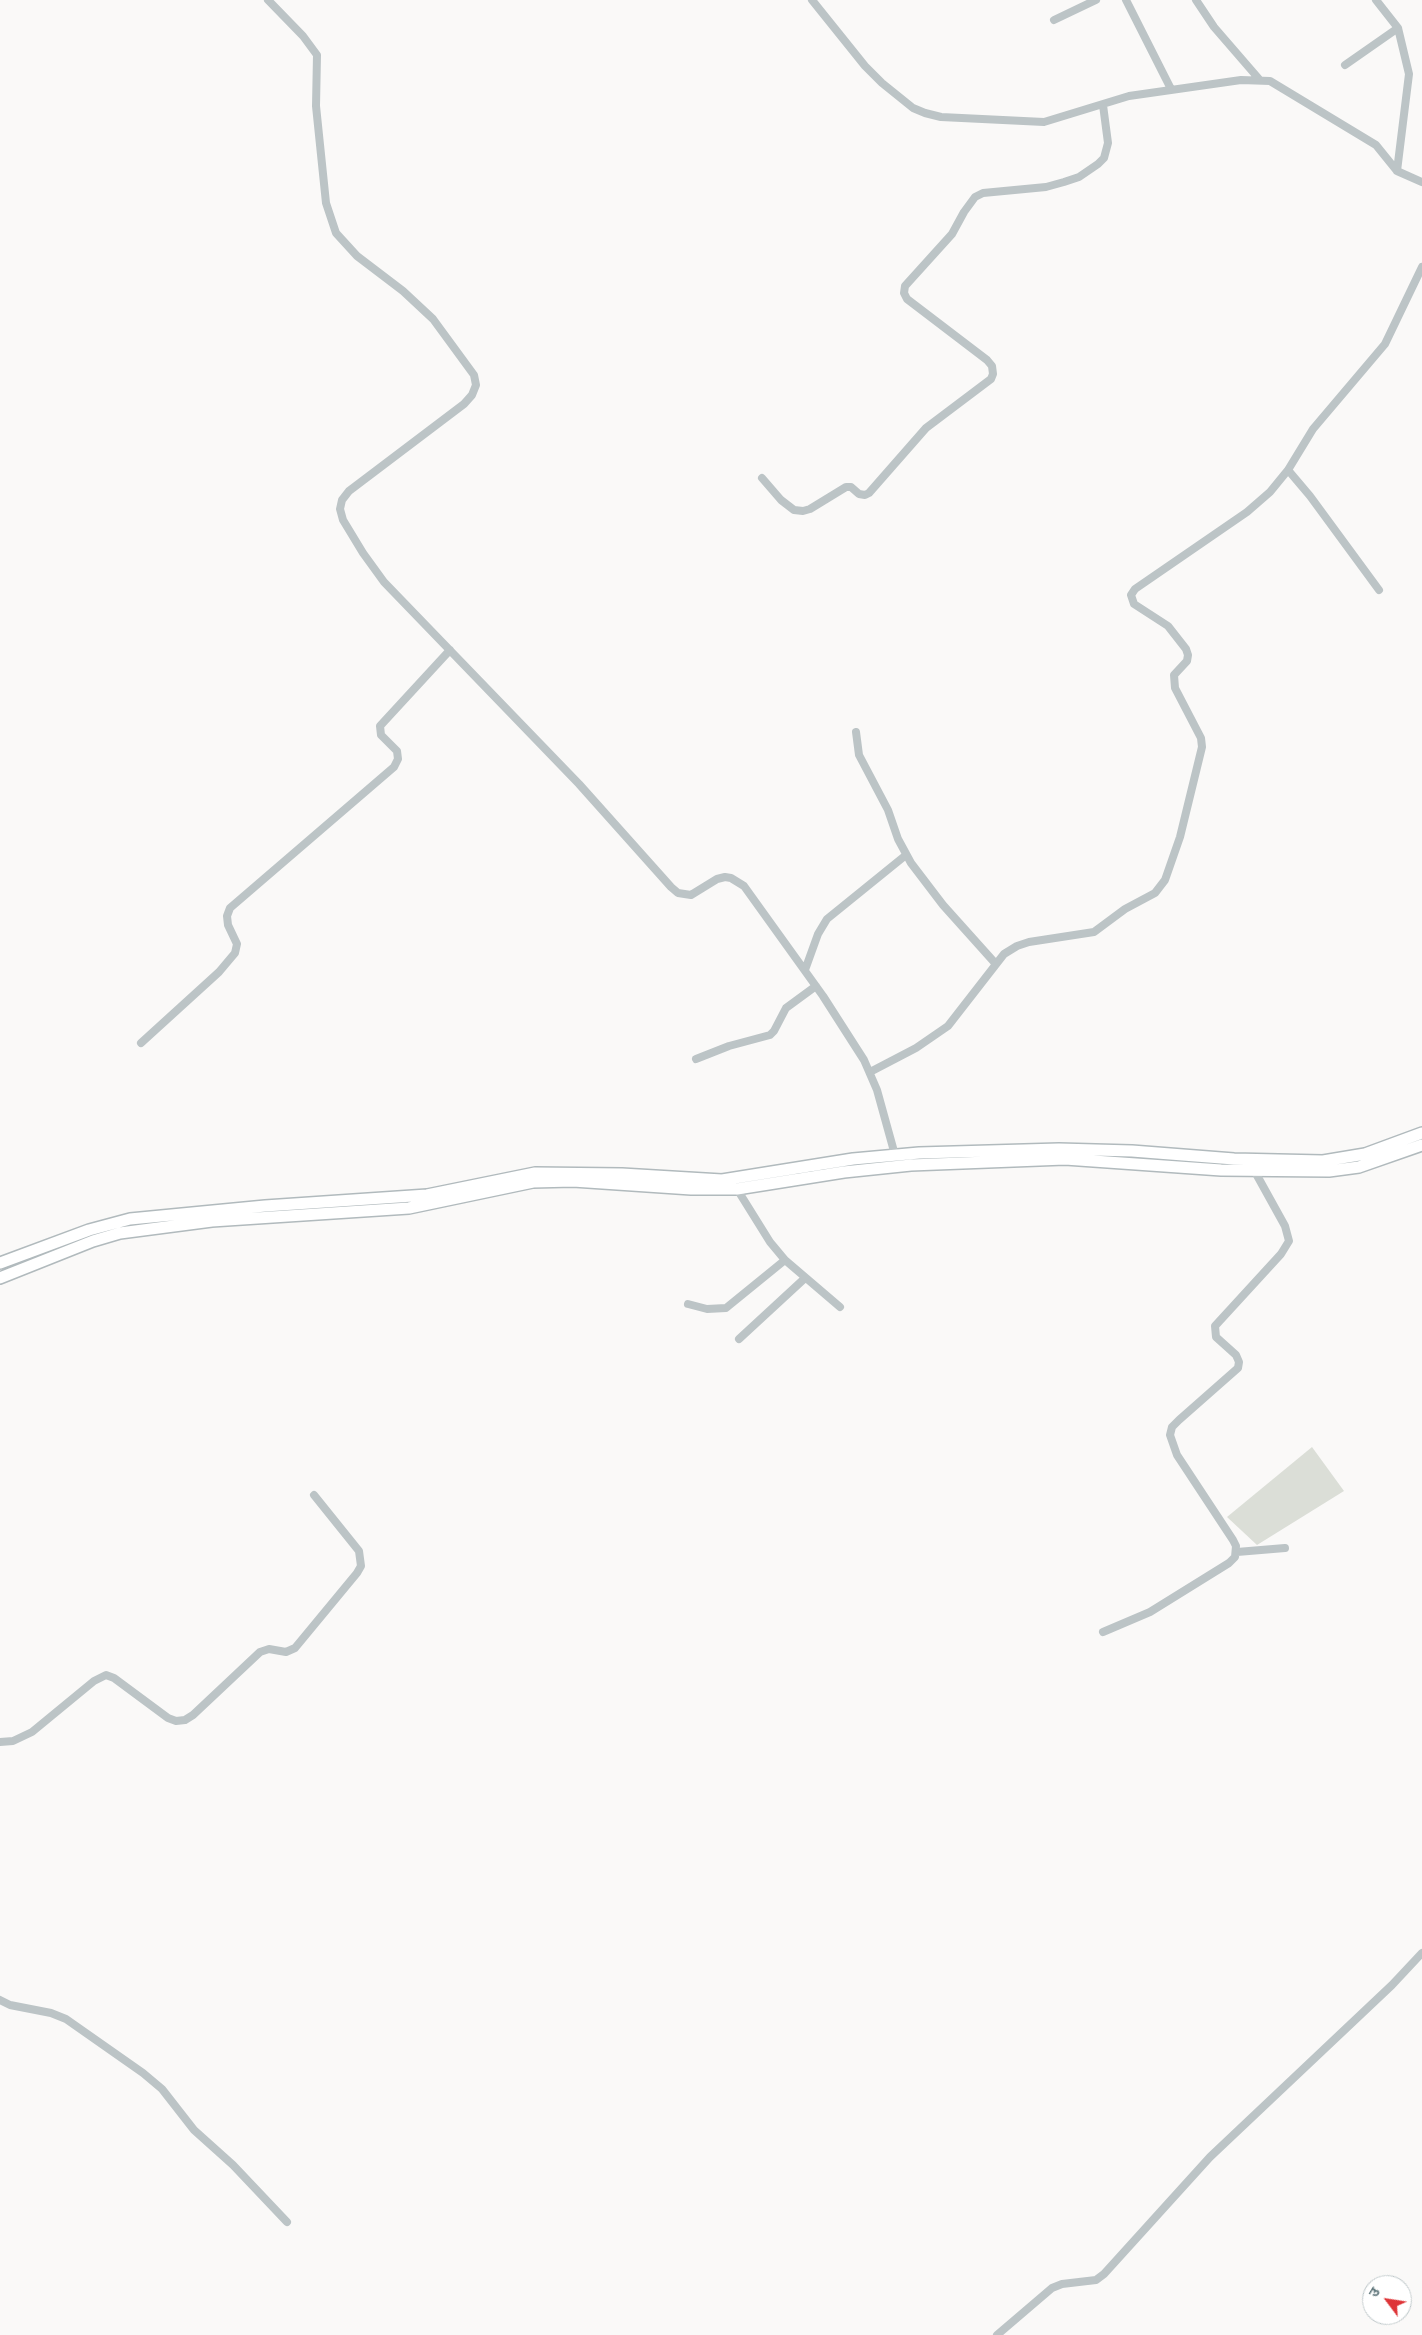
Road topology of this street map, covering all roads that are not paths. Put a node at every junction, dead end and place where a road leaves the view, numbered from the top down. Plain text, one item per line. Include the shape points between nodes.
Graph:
1 (268, 0) edge
2 (812, 0) edge
3 (1096, 0) edge
4 (1126, 0) edge
5 (1196, 0) edge
6 (1376, 0) edge
7 (1054, 20) dead end
8 (1398, 28) junction
9 (1345, 64) dead end
10 (1258, 79) junction
11 (1171, 89) junction
12 (1103, 105) junction
13 (1397, 171) junction
14 (1422, 182) edge
15 (1422, 267) edge
16 (1288, 470) junction
17 (762, 478) dead end
18 (1379, 590) dead end
19 (450, 650) junction
20 (856, 732) dead end
21 (906, 855) junction
22 (995, 963) junction
23 (805, 970) junction
24 (816, 986) junction
25 (141, 1043) dead end
26 (696, 1059) dead end
27 (870, 1072) junction
28 (1422, 1133) edge
29 (1422, 1145) edge
30 (895, 1155) junction
31 (1254, 1170) junction
32 (737, 1190) junction
33 (785, 1260) junction
34 (0, 1263) edge
35 (0, 1278) edge
36 (804, 1279) junction
37 (688, 1304) dead end
38 (840, 1307) dead end
39 (740, 1339) dead end
40 (314, 1495) dead end
41 (1285, 1548) dead end
42 (1237, 1552) junction
43 (1103, 1632) dead end
44 (0, 1742) edge
45 (1422, 1953) edge
46 (0, 2000) edge
47 (287, 2222) dead end
48 (997, 2335) edge

1 - 19 street via 317,55 316,106 326,203 336,233 357,256 420,305 474,375 476,385 472,395 350,491 342,500 340,509 343,520 373,568
2 - 12 street via 865,66 913,108 925,113 1044,122
3 - 7 street
4 - 11 street
5 - 10 street via 1214,27
6 - 8 street
8 - 9 street
8 - 13 street via 1408,74
10 - 11 street
10 - 13 street via 1283,86 1376,145
11 - 12 street via 1129,96
12 - 17 street via 1108,143 1104,158 1079,177 1064,182 1046,187 983,193 975,197 952,234 905,286 907,299 987,360 993,374 991,379 926,428 865,495 851,486 846,487 810,509 794,510
13 - 14 street
15 - 16 street via 1385,344 1314,428
16 - 18 street
16 - 22 street via 1258,504 1135,589 1132,595 1134,604 1168,626 1186,648 1187,661 1174,675 1175,688 1201,738 1202,748 1187,808 1165,880 1155,893 1094,932 1017,946
19 - 23 street via 579,784 671,887 678,893 691,895 717,879 725,877 738,882
19 - 25 street via 380,726 381,735 397,751 394,767 230,908 228,925 237,944 235,953 219,972
20 - 21 street via 859,755 888,810
21 - 22 street via 943,905
21 - 23 street via 827,919
22 - 27 street via 948,1026 916,1048
23 - 24 street
24 - 26 street via 786,1008 770,1035
24 - 27 street
27 - 30 street
28 - 30 street via 1365,1154 1323,1161 1058,1149
29 - 31 street via 1346,1170
30 - 34 street via 722,1180 535,1173 427,1195 156,1215 89,1230
31 - 32 street via 1065,1159 844,1172
31 - 42 street via 1285,1226 1289,1241 1281,1254 1215,1326 1216,1336 1236,1355 1238,1368 1179,1420 1170,1435 1177,1455 1233,1540
32 - 33 street
32 - 35 street via 573,1181 533,1182 409,1208 212,1221 120,1233
33 - 36 street
33 - 37 street via 726,1308 707,1309
36 - 38 street
36 - 39 street
40 - 44 street via 360,1551 361,1566 295,1648 286,1652 269,1649 260,1652 185,1720 168,1718 106,1675 94,1681 32,1732 13,1741
41 - 42 street
42 - 43 street via 1229,1563 1172,1598 1131,1621
45 - 48 street via 1210,2157 1104,2274 1096,2280 1052,2288
46 - 47 street via 66,2019 154,2082 194,2130 233,2165

